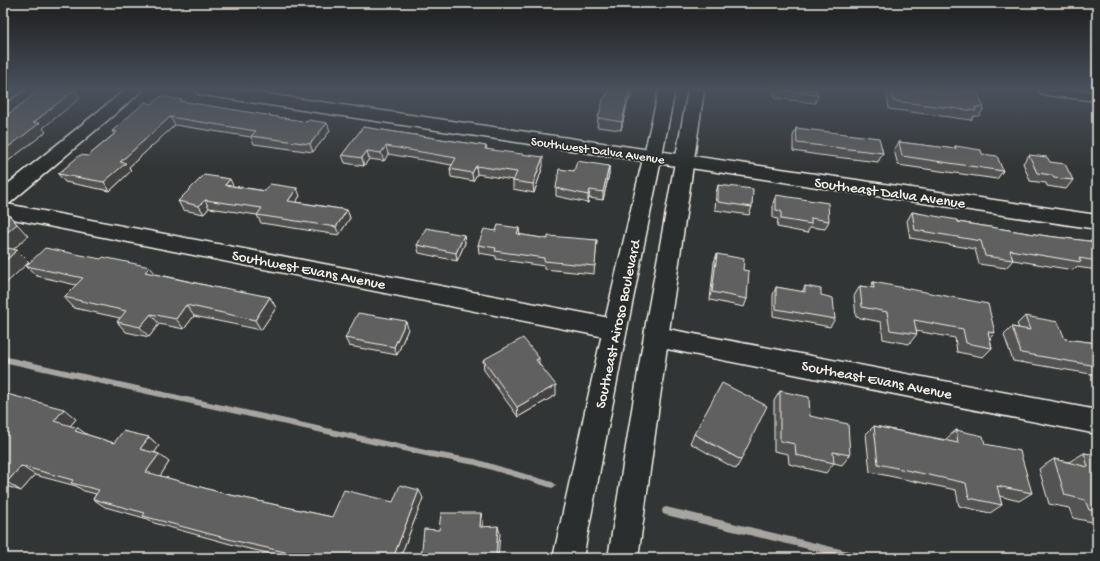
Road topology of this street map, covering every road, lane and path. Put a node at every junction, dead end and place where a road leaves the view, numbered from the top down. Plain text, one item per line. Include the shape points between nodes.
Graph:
1 (103, 116) edge
2 (379, 116) edge
3 (662, 116) edge
4 (692, 116) edge
5 (653, 157) junction
6 (684, 161) junction
7 (3, 198) edge
8 (3, 210) edge
9 (1097, 222) edge
10 (615, 329) junction
11 (657, 337) junction
12 (1097, 422) edge
13 (568, 558) edge
14 (623, 558) edge

1 - 7 street
2 - 5 street, Southwest Dalva Avenue
3 - 5 street, Southeast Airoso Boulevard
4 - 6 street
5 - 6 street, Southwest Dalva Avenue
5 - 10 street, Southeast Airoso Boulevard
6 - 9 street, Southeast Dalva Avenue
6 - 11 street
8 - 10 street, Southwest Evans Avenue
10 - 13 street, Southeast Airoso Boulevard
11 - 12 street, Southeast Evans Avenue
11 - 14 street

